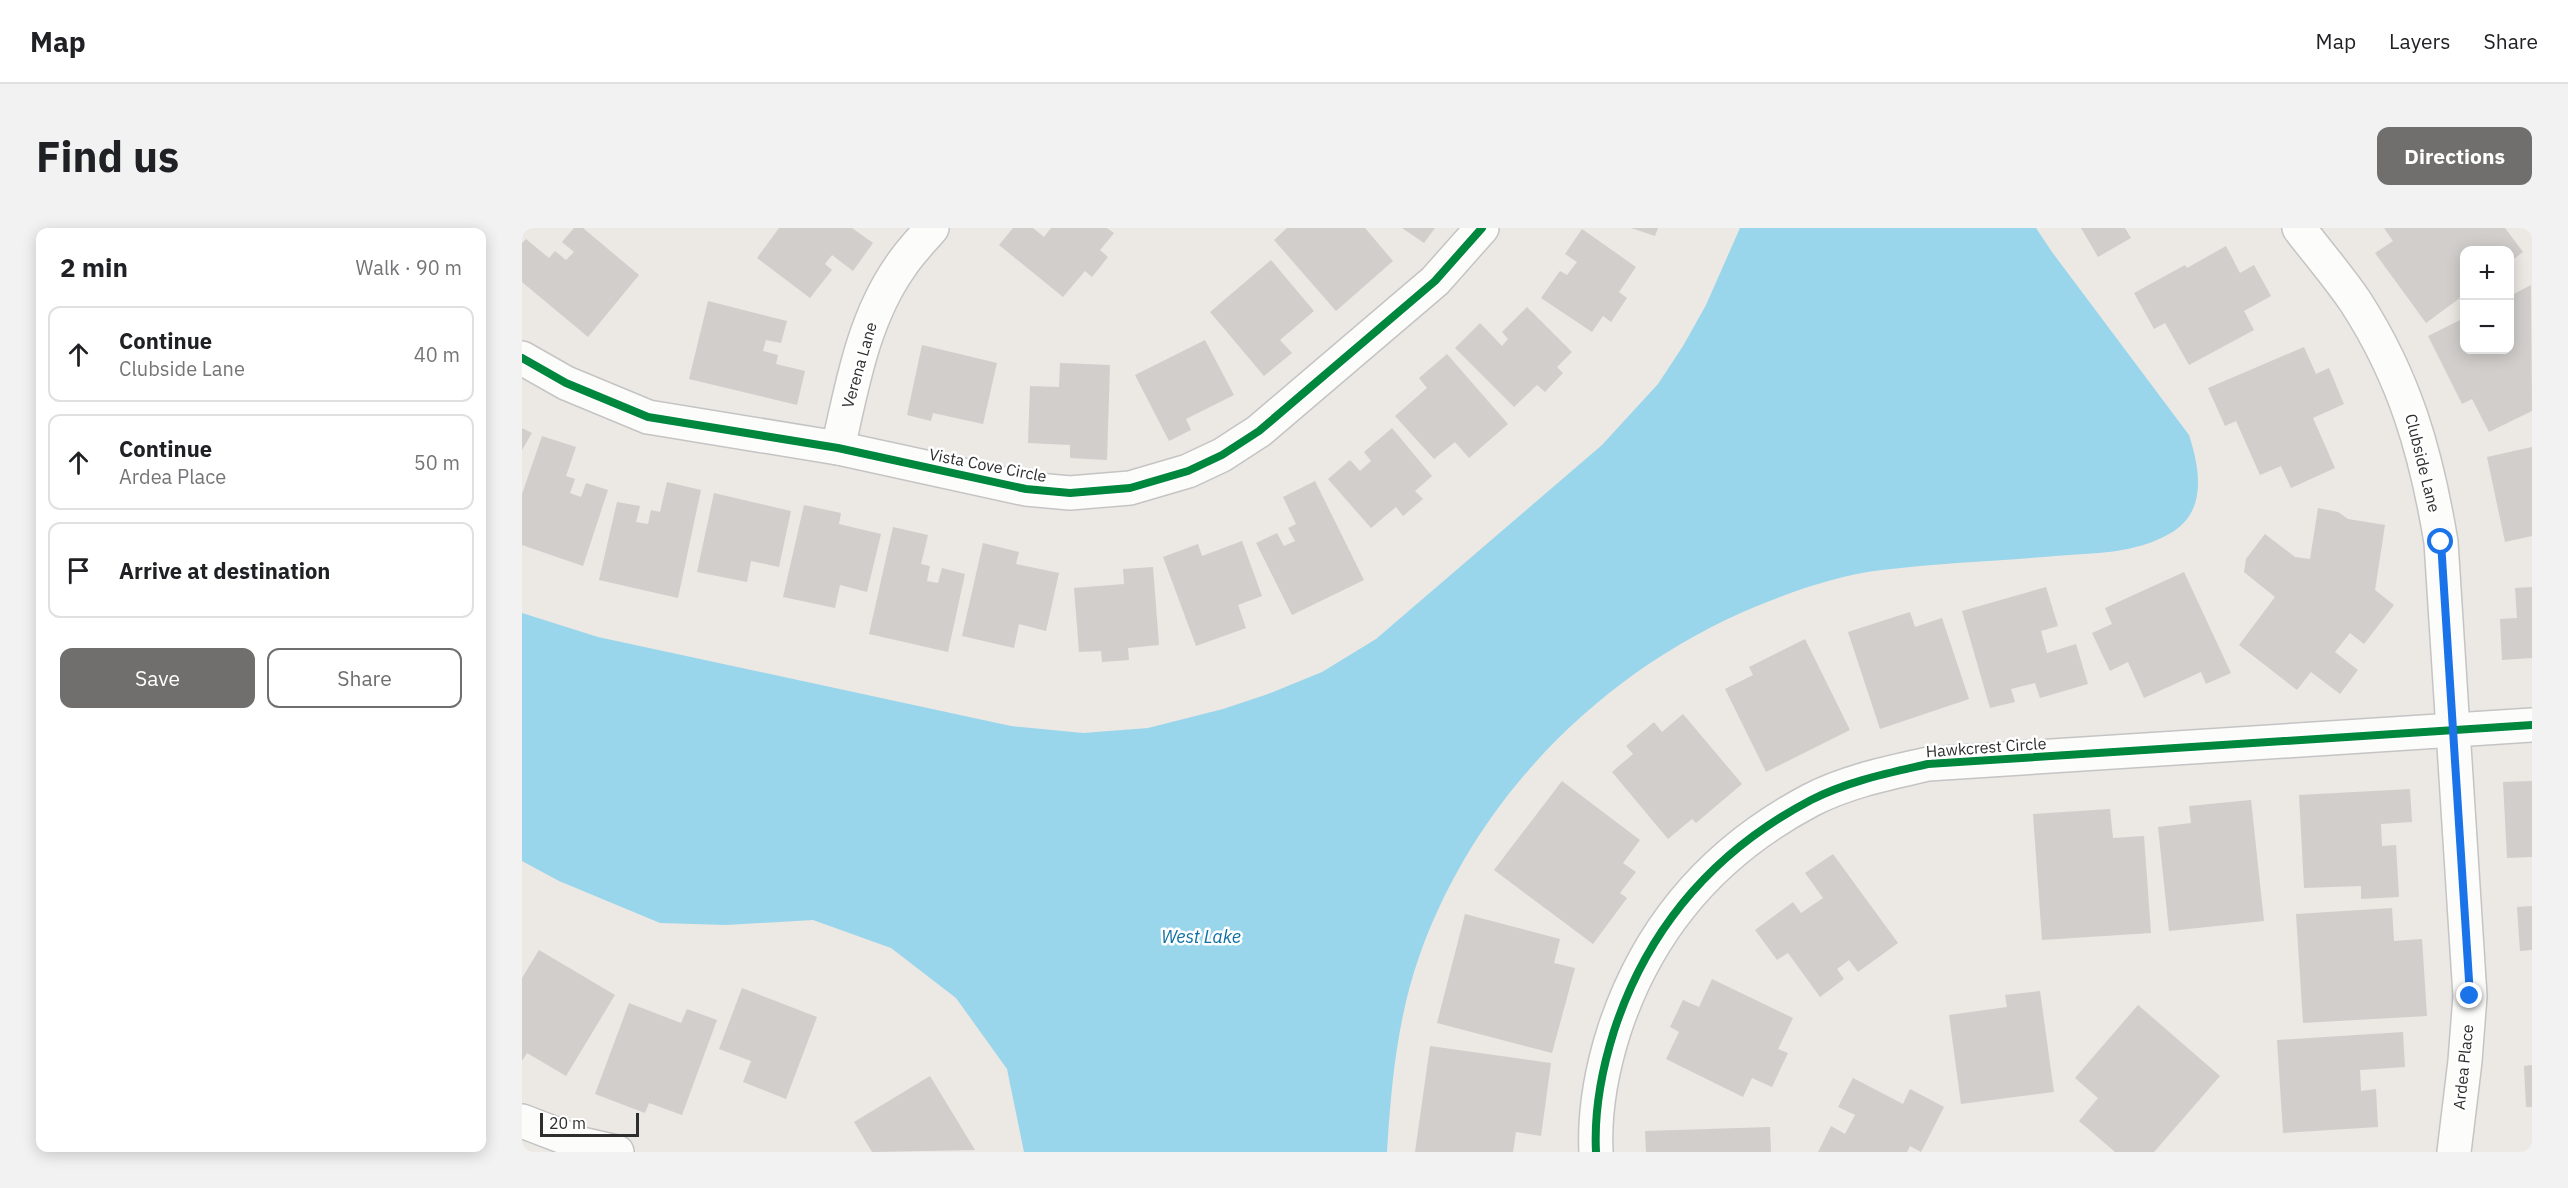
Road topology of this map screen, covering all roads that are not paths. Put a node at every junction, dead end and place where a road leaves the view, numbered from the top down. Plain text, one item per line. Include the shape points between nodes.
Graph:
1 (932, 228) edge
2 (1482, 228) edge
3 (2299, 228) edge
4 (522, 358) edge
5 (838, 448) junction
6 (2532, 725) edge
7 (2453, 730) junction
8 (522, 1121) edge
9 (617, 1152) edge
10 (1596, 1152) edge
11 (2454, 1152) edge

1 - 5 street, Verena Lane via 899,268 873,316 858,357
2 - 5 street, Vista Cove Circle via 1435,281 1259,431 1188,471 1130,488 1070,493 1026,489
3 - 7 street, Clubside Lane via 2360,310 2387,356 2412,416 2430,478 2441,542
4 - 5 street, Vista Cove Circle via 566,383 648,417
6 - 7 street, Hawkcrest Circle
7 - 10 street, Hawkcrest Circle via 1928,764 1863,779 1813,799 1761,828 1710,871 1674,911 1648,950 1625,998 1606,1055
7 - 11 street, Ardea Place via 2470,996
8 - 9 street via 582,1144

